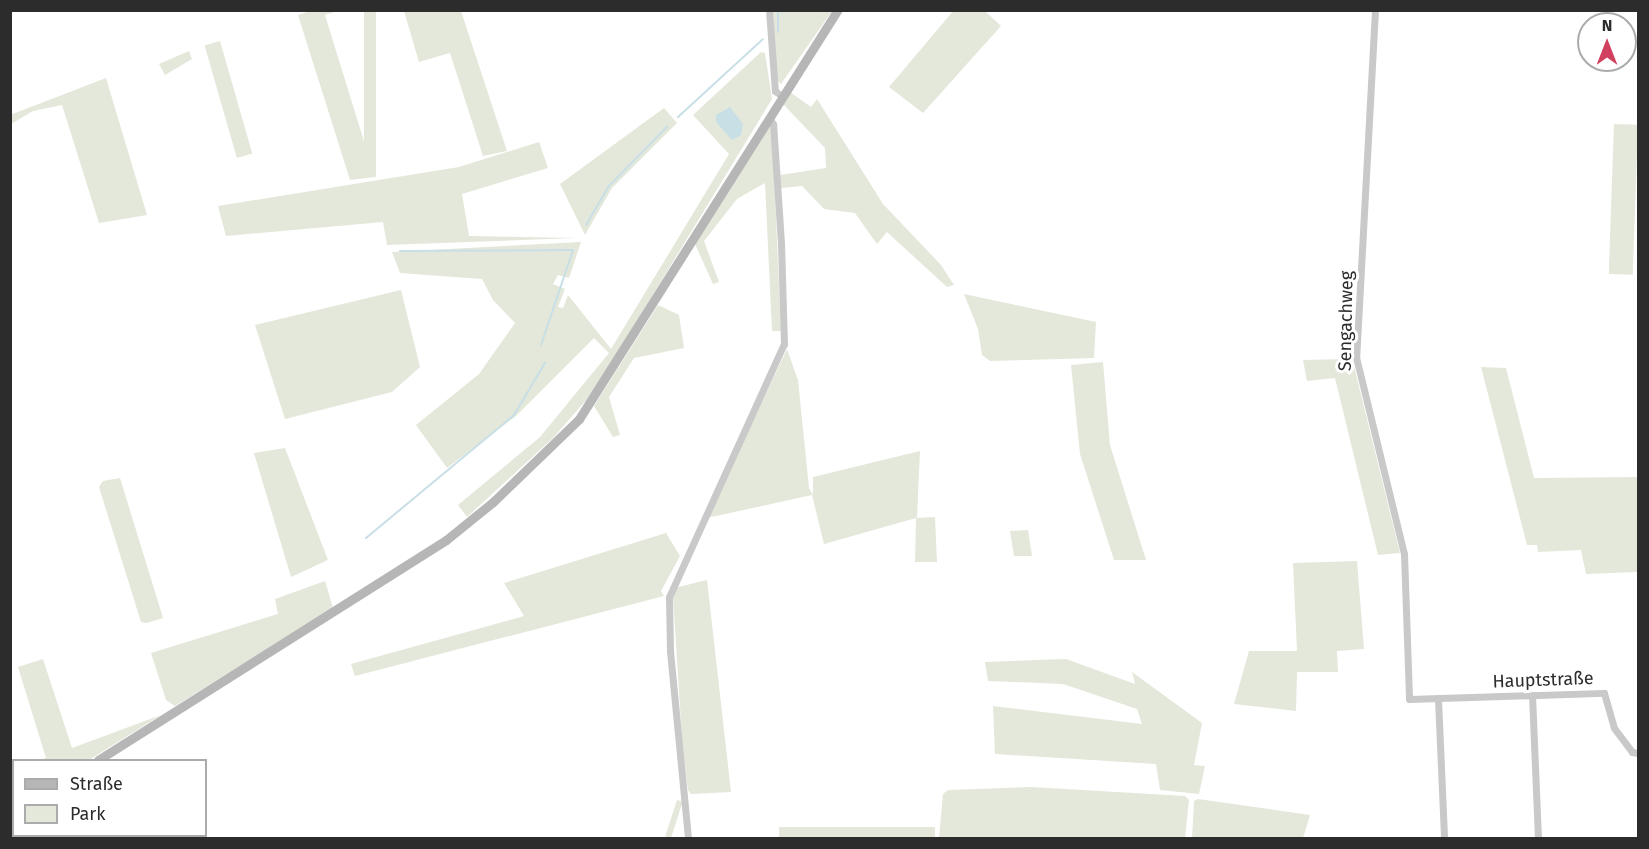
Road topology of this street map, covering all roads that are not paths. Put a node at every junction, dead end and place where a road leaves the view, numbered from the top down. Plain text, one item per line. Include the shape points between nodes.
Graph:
1 (769, 10) edge
2 (838, 10) edge
3 (1375, 10) edge
4 (782, 96) junction
5 (768, 118) junction
6 (1532, 695) junction
7 (1409, 699) joint
8 (1438, 699) junction
9 (1638, 753) edge
10 (100, 759) edge
11 (688, 838) edge
12 (1444, 838) edge
13 (1538, 838) edge

1 - 4 street via 775,91
2 - 4 main road
3 - 7 street, Sengachweg via 1356,357 1404,554
4 - 5 main road
5 - 10 main road via 597,395 539,459 447,540
5 - 11 street via 773,124 784,344 669,597 671,662
6 - 8 street, Hauptstraße
6 - 9 street, Hauptstraße via 1604,693 1614,728 1632,752
6 - 13 street
7 - 8 street, Hauptstraße
8 - 12 street

